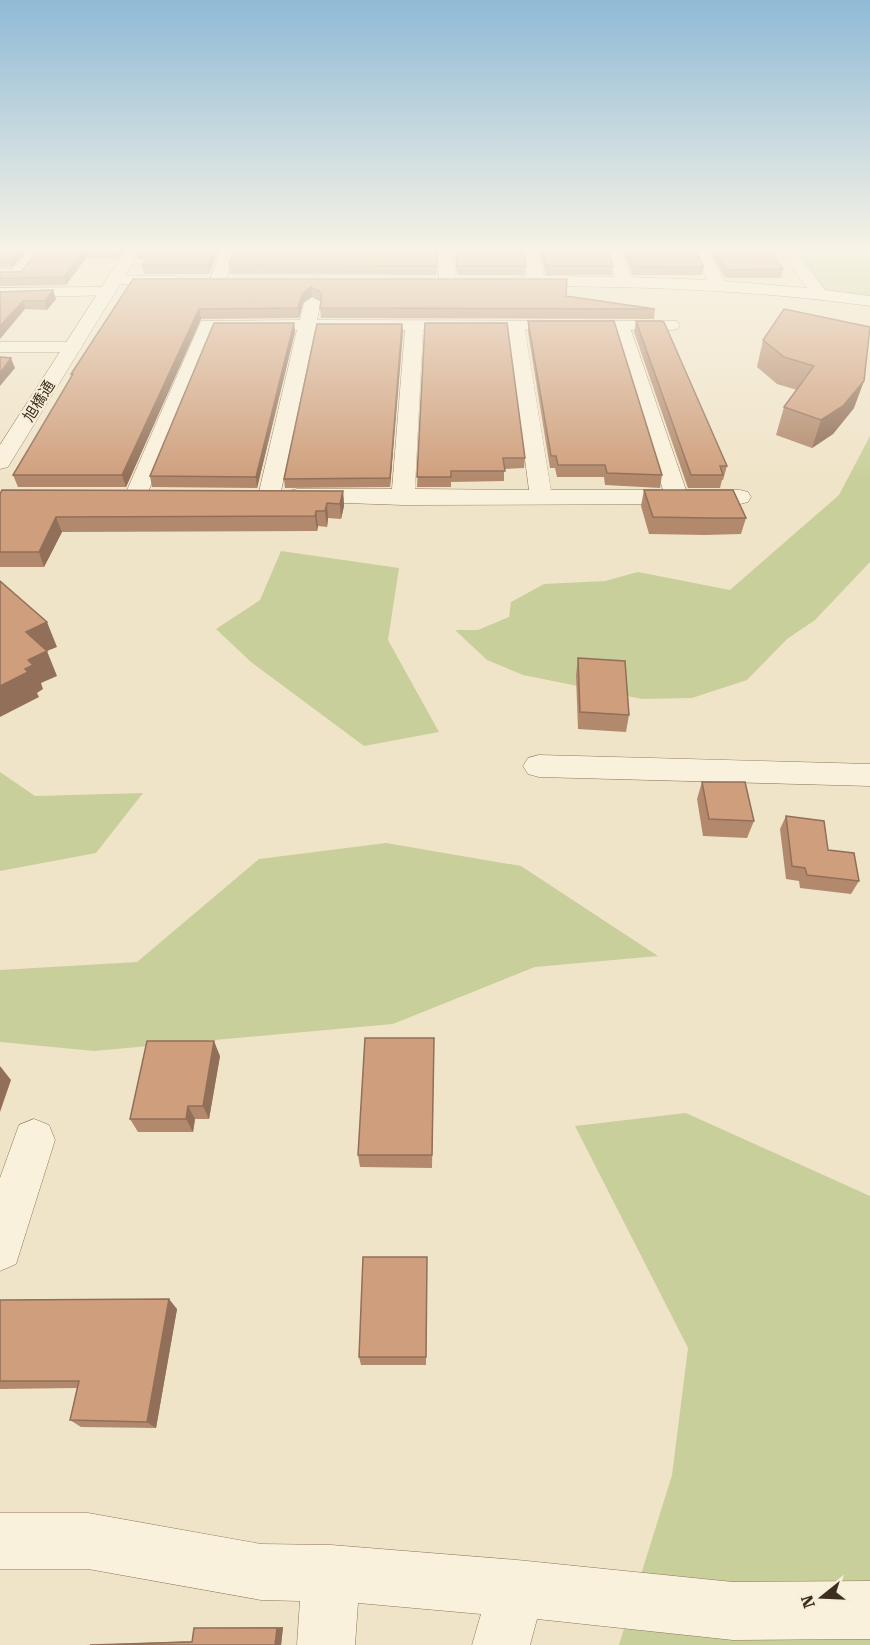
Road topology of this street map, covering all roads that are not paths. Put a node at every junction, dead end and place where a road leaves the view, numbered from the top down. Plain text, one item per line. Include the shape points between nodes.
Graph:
1 (87, 325) edge
2 (309, 325) junction
3 (621, 325) junction
4 (671, 325) dead end
5 (414, 326) junction
6 (516, 326) junction
7 (0, 347) edge
8 (73, 347) junction
9 (0, 462) edge
10 (111, 496) edge
11 (541, 497) junction
12 (676, 497) junction
13 (740, 497) dead end
14 (403, 498) junction
15 (539, 766) dead end
16 (870, 776) edge
17 (34, 1140) dead end
18 (0, 1248) edge
19 (0, 1541) edge
20 (331, 1573) junction
21 (517, 1588) junction
22 (870, 1610) edge
23 (326, 1645) edge
24 (501, 1645) edge

1 - 8 street, 旭橋通
2 - 5 street
2 - 10 street via 207,325 146,497
2 - 14 street via 258,496
3 - 4 street
3 - 6 street
3 - 12 street
5 - 6 street
5 - 14 street
6 - 11 street
7 - 8 street
8 - 9 street, 旭橋通
11 - 12 street
11 - 14 street
12 - 13 street
15 - 16 street
17 - 18 street
19 - 20 street via 88,1541 261,1572
20 - 21 street
20 - 23 street
21 - 22 street via 733,1611
21 - 24 street

